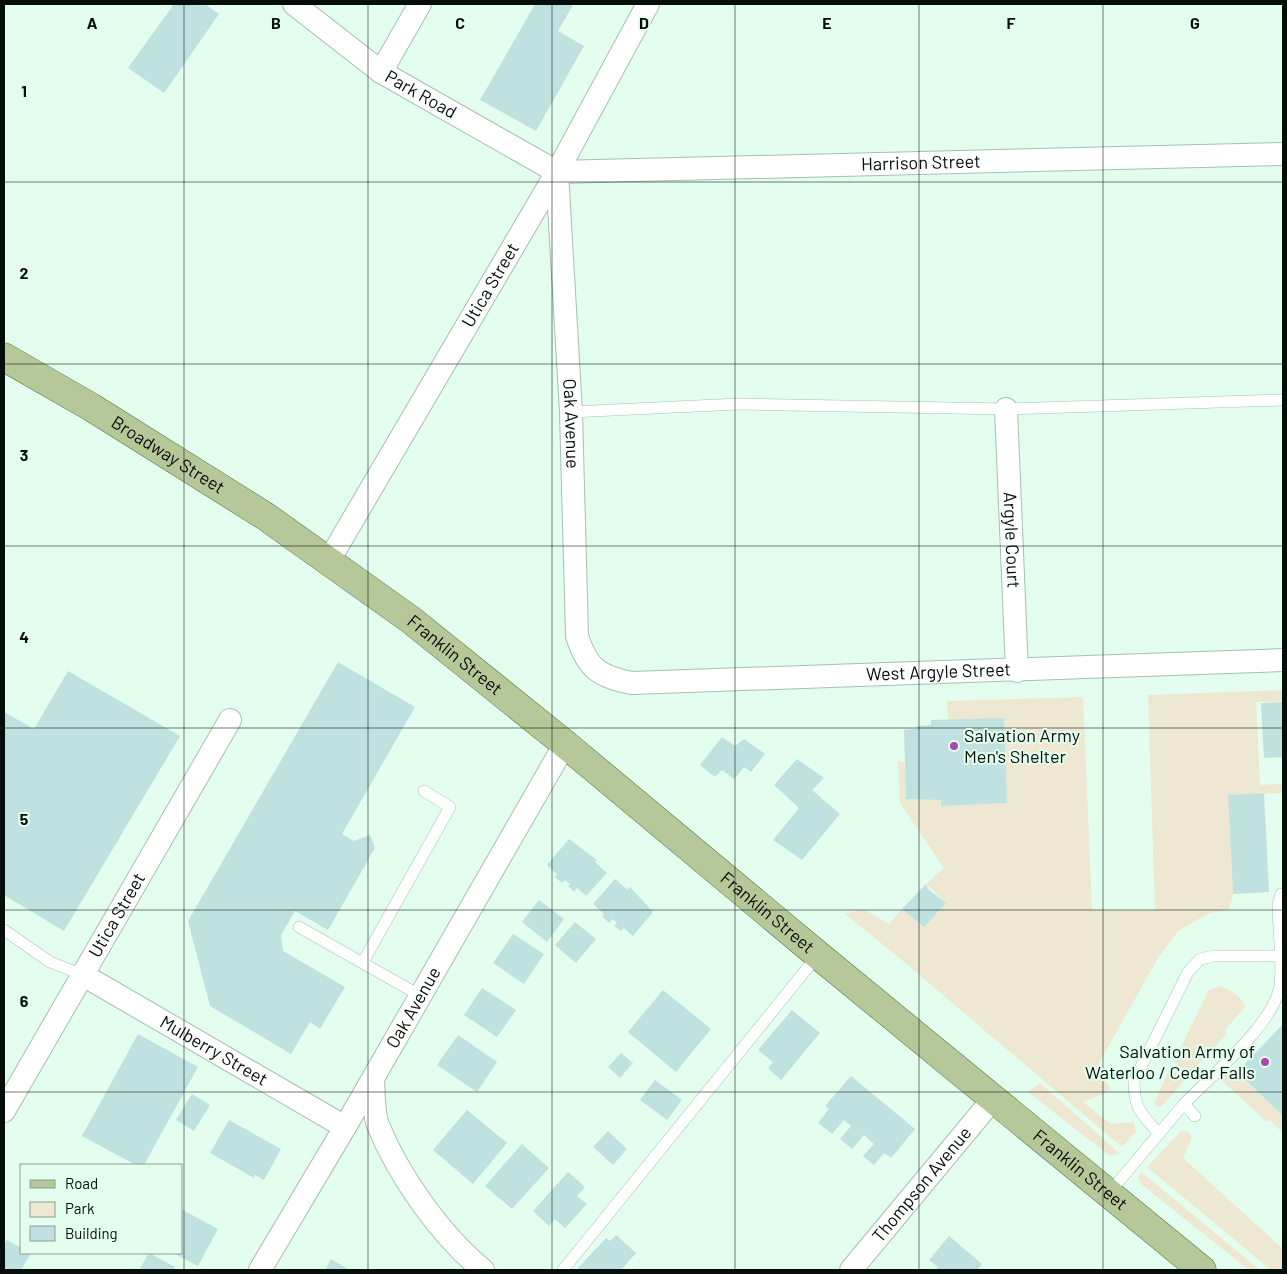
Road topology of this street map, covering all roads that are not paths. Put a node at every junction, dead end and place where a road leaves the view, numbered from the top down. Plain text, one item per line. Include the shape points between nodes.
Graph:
1 (294, 4) edge
2 (420, 4) edge
3 (648, 4) edge
4 (381, 72) junction
5 (1283, 154) edge
6 (557, 172) junction
7 (5, 360) edge
8 (1283, 400) edge
9 (1006, 409) junction
10 (571, 412) junction
11 (328, 562) junction
12 (1283, 660) edge
13 (595, 670) joint
14 (1017, 671) junction
15 (230, 720) dead end
16 (565, 744) junction
17 (424, 791) dead end
18 (1281, 894) dead end
19 (299, 926) dead end
20 (4, 930) edge
21 (818, 955) junction
22 (1279, 956) junction
23 (363, 962) junction
24 (83, 975) junction
25 (421, 996) junction
26 (373, 1079) junction
27 (993, 1098) junction
28 (1184, 1104) junction
29 (4, 1111) edge
30 (1195, 1116) dead end
31 (345, 1127) junction
32 (1159, 1134) junction
33 (1109, 1193) junction
34 (260, 1270) edge
35 (483, 1270) edge
36 (563, 1270) edge
37 (851, 1270) edge
38 (1202, 1270) edge

1 - 4 street, Park Road
2 - 4 street
3 - 6 street, Utica Street
4 - 6 street, Park Road
5 - 6 street, Harrison Street
6 - 10 street, Oak Avenue
6 - 11 street, Utica Street
7 - 11 main road, Broadway Street via 91,407 265,516
8 - 9 lane
9 - 10 lane via 738,404
9 - 14 street, Argyle Court
10 - 13 street, Oak Avenue via 577,636 583,655
11 - 16 main road, Franklin Street via 411,620
12 - 14 street, West Argyle Street
13 - 14 street, West Argyle Street via 613,680 632,683
15 - 24 street, Utica Street
16 - 21 main road, Franklin Street
16 - 25 street, Oak Avenue
17 - 23 lane via 450,807
18 - 22 lane via 1278,906
19 - 23 lane
20 - 24 lane via 50,962
21 - 27 main road, Franklin Street
21 - 36 lane
22 - 28 lane via 1280,988 1274,1005 1251,1035
22 - 32 lane via 1214,956 1200,959 1188,972 1134,1080 1134,1100 1141,1114
23 - 25 lane
24 - 29 street, Utica Street
24 - 31 street, Mulberry Street
25 - 26 street, Oak Avenue
26 - 31 street, Oak Avenue
26 - 35 street via 377,1123 398,1165 432,1214
27 - 33 main road, Franklin Street
27 - 37 street, Thompson Avenue
28 - 30 lane
28 - 32 lane
31 - 34 street, Oak Avenue
32 - 33 lane
33 - 38 main road, Franklin Street

